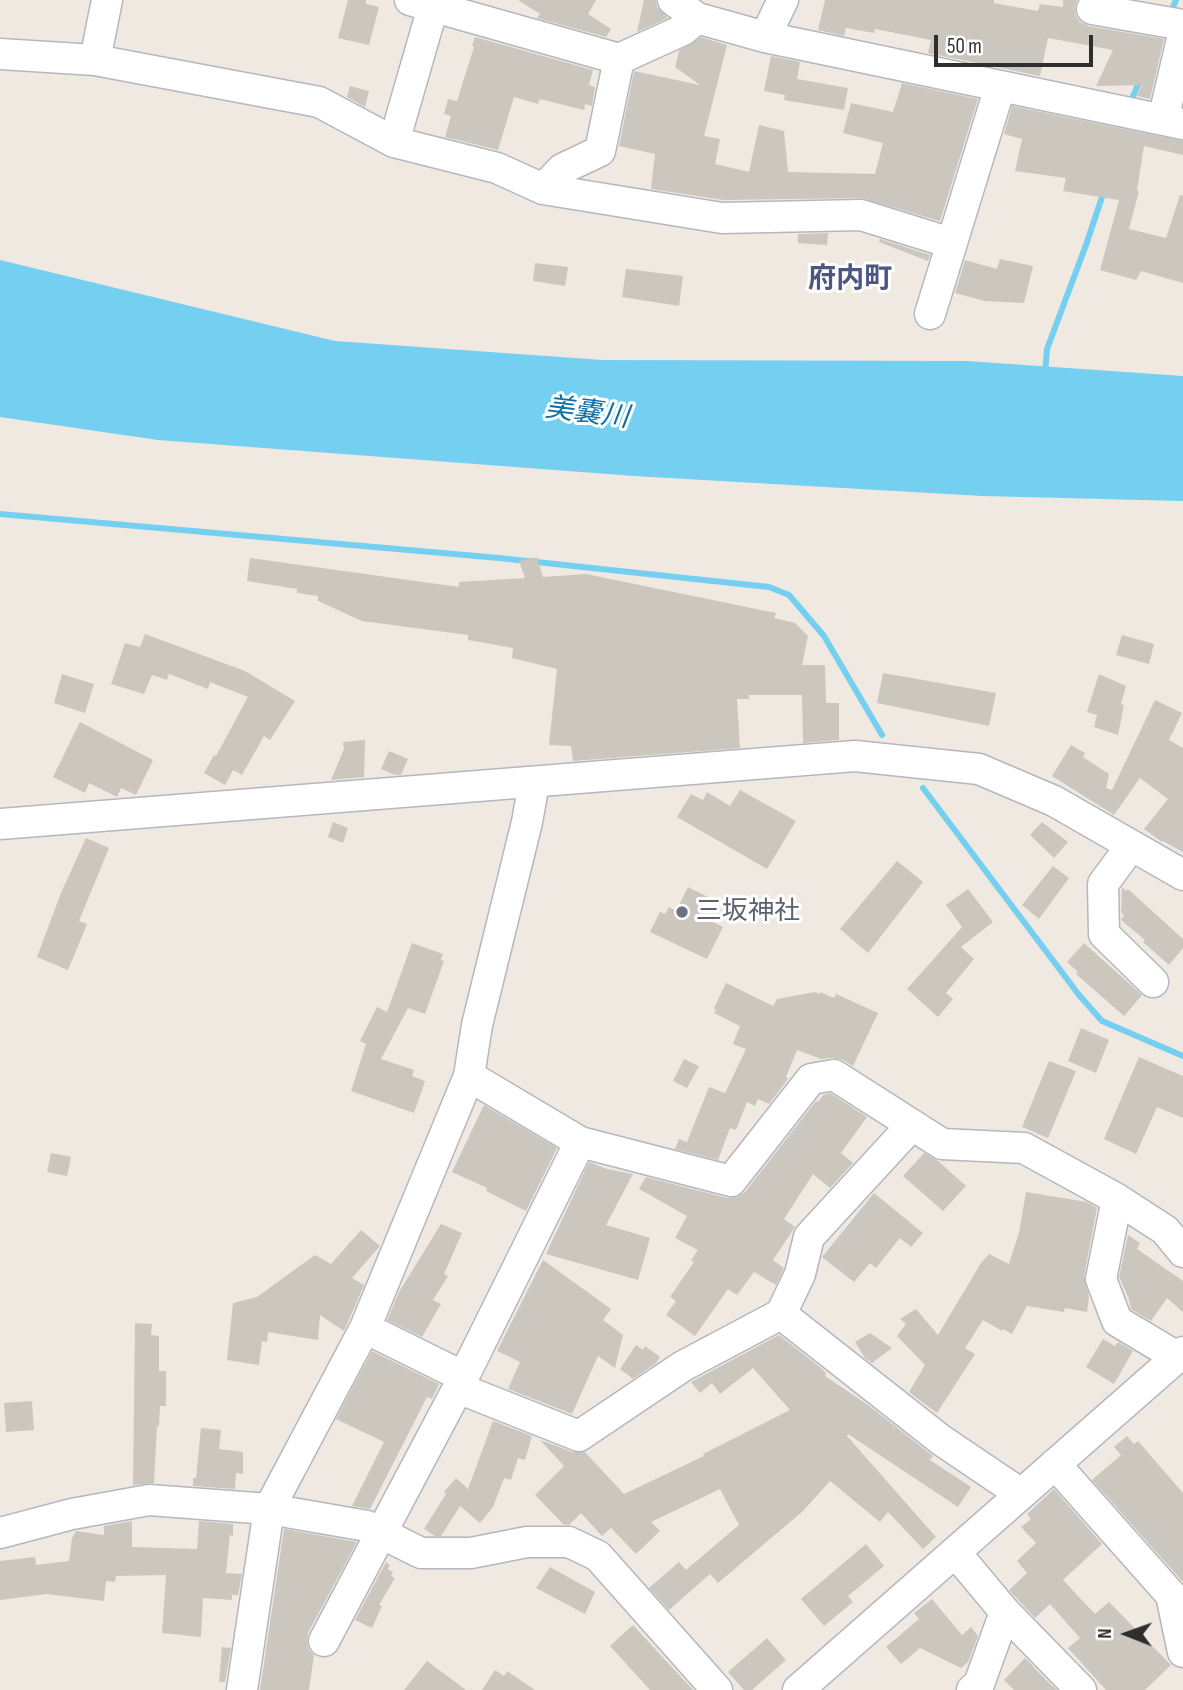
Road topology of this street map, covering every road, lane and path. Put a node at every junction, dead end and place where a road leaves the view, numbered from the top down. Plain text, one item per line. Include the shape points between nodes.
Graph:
1 (107, 0) edge
2 (673, 0) edge
3 (783, 0) edge
4 (426, 2) edge
5 (1092, 9) dead end
6 (697, 18) junction
7 (1183, 24) edge
8 (1183, 35) edge
9 (765, 37) junction
10 (0, 54) edge
11 (619, 59) junction
12 (95, 61) junction
13 (1000, 86) junction
14 (1173, 122) edge
15 (394, 142) junction
16 (543, 189) junction
17 (951, 243) junction
18 (930, 314) dead end
19 (534, 783) junction
20 (0, 824) edge
21 (1131, 846) junction
22 (1183, 875) edge
23 (1153, 982) dead end
24 (469, 1076) junction
25 (912, 1125) junction
26 (580, 1142) junction
27 (1117, 1199) junction
28 (1183, 1252) edge
29 (781, 1314) junction
30 (365, 1328) junction
31 (1180, 1354) edge
32 (461, 1383) junction
33 (1055, 1464) junction
34 (1021, 1494) junction
35 (269, 1509) junction
36 (0, 1533) edge
37 (379, 1534) junction
38 (955, 1552) junction
39 (1005, 1612) junction
40 (324, 1641) dead end
41 (1183, 1652) edge
42 (242, 1690) edge
43 (717, 1690) edge
44 (798, 1690) edge
45 (972, 1690) edge
46 (1082, 1690) edge

1 - 12 street
2 - 6 street
3 - 9 street
4 - 11 street
4 - 15 street
5 - 7 street
6 - 9 street
6 - 11 street via 683,30
8 - 14 street
9 - 13 street
10 - 12 street
11 - 16 street via 600,151 562,169
12 - 15 street via 319,102
13 - 14 street
13 - 17 street
15 - 16 street via 497,167
16 - 17 street via 722,218 861,215
17 - 18 street
19 - 20 street
19 - 21 street via 855,756 979,769 1054,801
19 - 24 street
21 - 22 street
21 - 23 street via 1103,884 1104,934
24 - 26 street
24 - 30 street
25 - 26 street via 834,1074 811,1079 731,1181
25 - 27 street via 942,1144 1024,1148
25 - 29 street via 809,1237 800,1274
26 - 32 street
27 - 28 street via 1165,1230
27 - 31 street via 1101,1279 1117,1321
29 - 32 street via 683,1366 579,1436
29 - 34 street via 941,1440
30 - 32 street
30 - 35 street
31 - 33 street
32 - 37 street
33 - 34 street
33 - 41 street via 1171,1595
34 - 38 street
35 - 36 street via 149,1500
35 - 37 street via 367,1526
35 - 42 street
37 - 40 street
37 - 43 street via 421,1553 471,1553 527,1542 569,1542 598,1556
38 - 39 street
38 - 44 street
39 - 45 street via 979,1684
39 - 46 street

